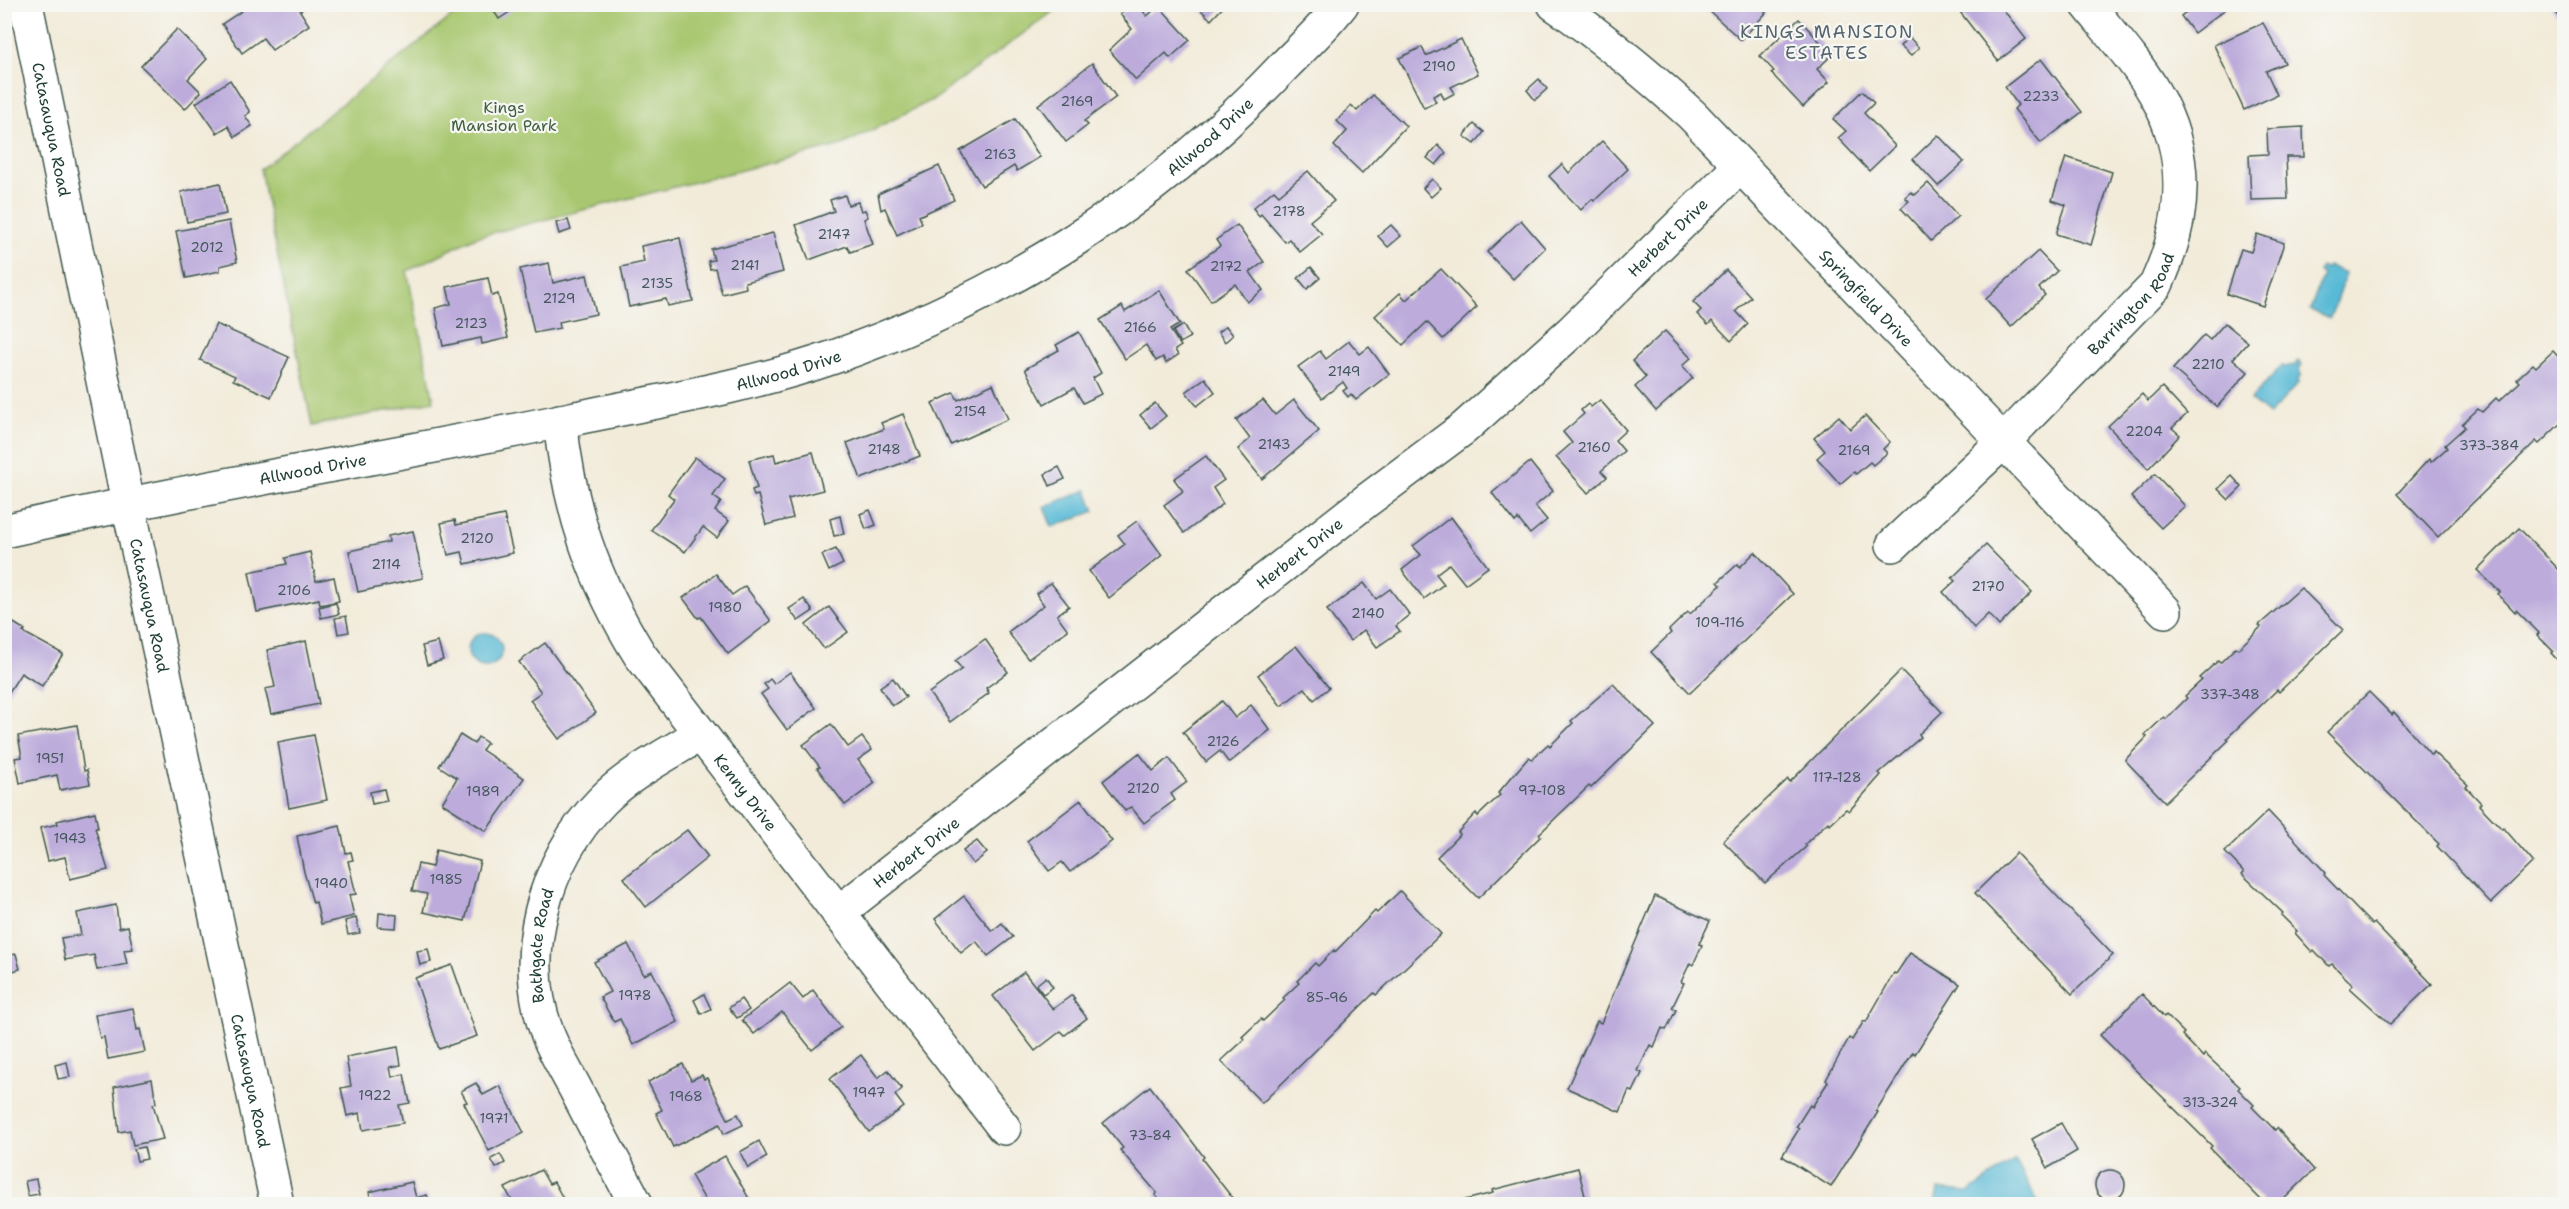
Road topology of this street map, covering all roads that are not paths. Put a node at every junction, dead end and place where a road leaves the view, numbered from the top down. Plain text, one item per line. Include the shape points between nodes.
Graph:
1 (26, 4) edge
2 (1342, 4) edge
3 (1554, 4) edge
4 (2087, 4) edge
5 (1739, 167) junction
6 (560, 421) junction
7 (2003, 442) junction
8 (128, 503) junction
9 (4, 531) edge
10 (1893, 545) dead end
11 (2165, 611) dead end
12 (700, 734) junction
13 (838, 913) junction
14 (1004, 1128) dead end
15 (278, 1204) edge
16 (636, 1204) edge

1 - 8 street, Catasauqua Road
2 - 6 street, Allwood Drive via 1254,98 1165,177 1088,233 1005,282 918,325 828,359 736,385
3 - 5 street, Springfield Drive via 1639,67 1692,115
4 - 7 street, Barrington Road via 2154,92 2169,122 2181,188 2178,222 2156,285
5 - 7 street, Springfield Drive
5 - 13 street, Herbert Drive via 1571,332 1464,428
6 - 8 street, Allwood Drive
6 - 12 street, Kenny Drive via 573,503 600,582 640,655
7 - 10 street, Barrington Road
7 - 11 street, Springfield Drive
8 - 9 street, Allwood Drive
8 - 15 street, Catasauqua Road
12 - 13 street, Kenny Drive
12 - 16 street, Bathgate Road via 634,774 590,814 567,845 539,918 535,957 538,996 548,1035
13 - 14 street, Kenny Drive

